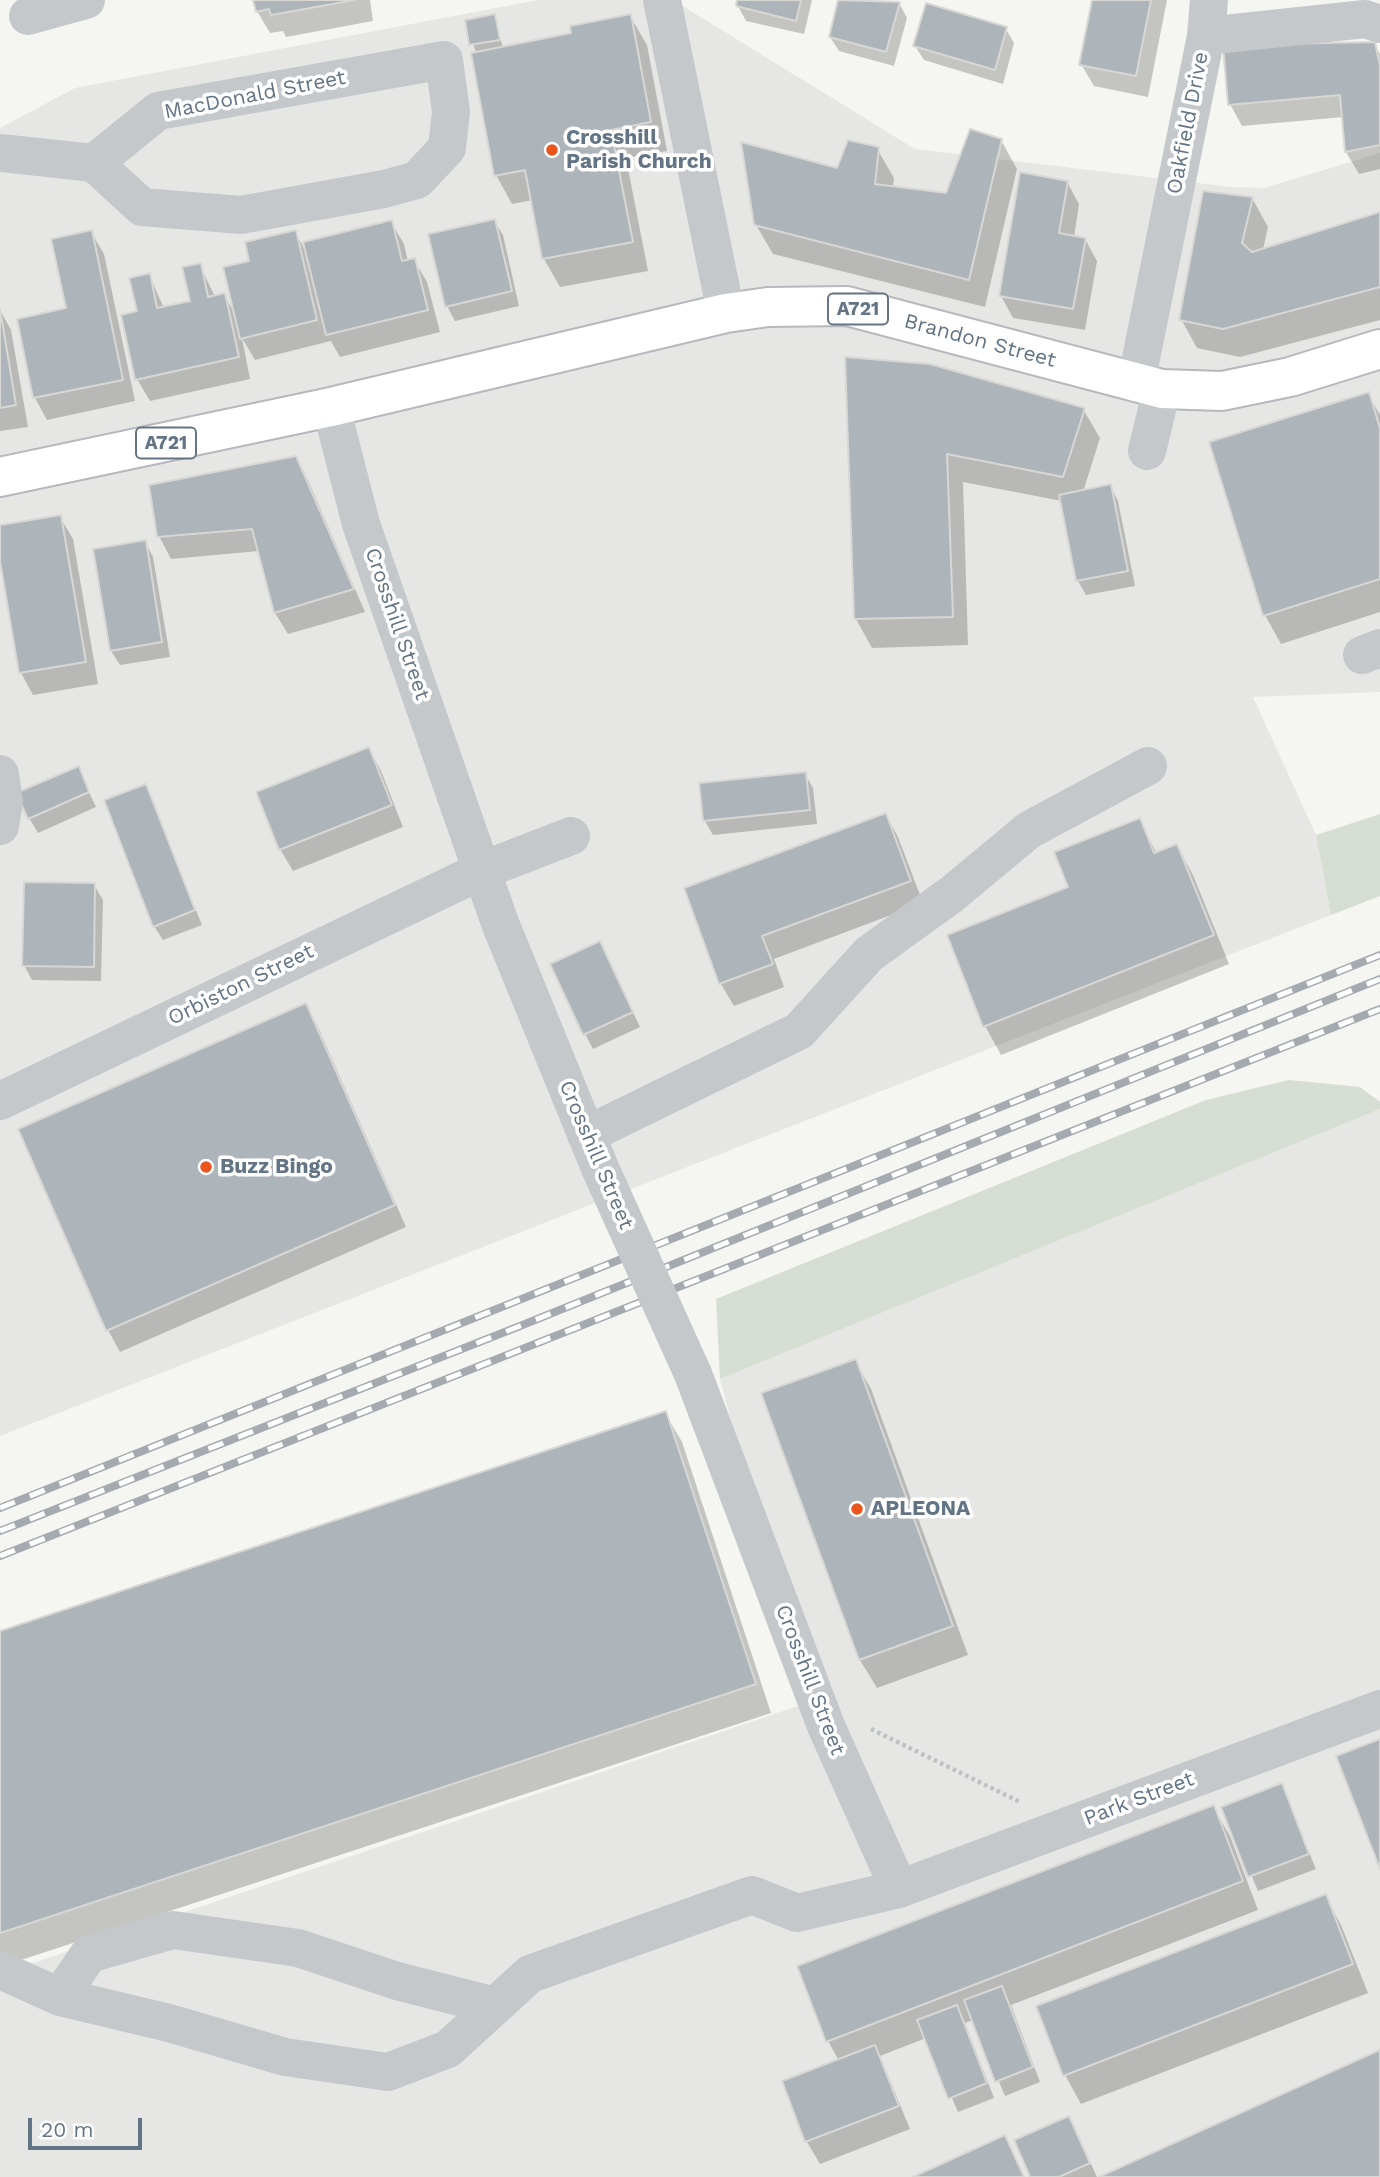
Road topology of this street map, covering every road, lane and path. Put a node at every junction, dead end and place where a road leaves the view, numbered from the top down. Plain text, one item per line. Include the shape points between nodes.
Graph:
1 (86, 0) edge
2 (662, 0) edge
3 (27, 16) dead end
4 (1208, 18) edge
5 (1380, 24) edge
6 (0, 153) edge
7 (94, 163) junction
8 (726, 313) junction
9 (1379, 354) edge
10 (1149, 386) junction
11 (331, 407) junction
12 (1147, 451) dead end
13 (0, 477) edge
14 (1148, 765) dead end
15 (0, 774) edge
16 (0, 826) edge
17 (571, 836) dead end
18 (483, 870) junction
19 (0, 1101) edge
20 (593, 1152) junction
21 (1380, 1709) edge
22 (861, 1725) dead end
23 (1068, 1826) junction
24 (899, 1889) junction
25 (0, 1970) edge
26 (61, 1997) junction
27 (495, 2006) junction

1 - 3 street
2 - 8 street
4 - 5 street, Oakfield Drive via 1365,19
4 - 10 street, Oakfield Drive
6 - 7 street
7 - 7 street, MacDonald Street via 158,111 444,60 451,112 447,148 417,180 242,215 142,207
8 - 10 main road, Brandon Street / A721 via 768,307 847,306
8 - 11 main road, Brandon Street / A721
9 - 10 main road, Brandon Street / A721 via 1222,391
10 - 12 street, Oakfield Drive
11 - 13 main road, A721
11 - 18 street, Crosshill Street via 361,524
14 - 20 street via 1028,830 869,954 799,1031
15 - 16 street via 4,801
17 - 18 street, Orbiston Street
18 - 19 street, Orbiston Street
18 - 20 street, Crosshill Street
20 - 24 street, Crosshill Street, bridge via 693,1374 826,1726
21 - 23 street, Park Street
22 - 23 path
23 - 24 street, Park Street
24 - 27 street, Park Street via 797,1913 752,1895 530,1974
25 - 26 street, Park Street
26 - 27 street, Park Street via 285,2057 388,2072 448,2049
26 - 27 street via 89,1954 173,1930 298,1948 397,1981

